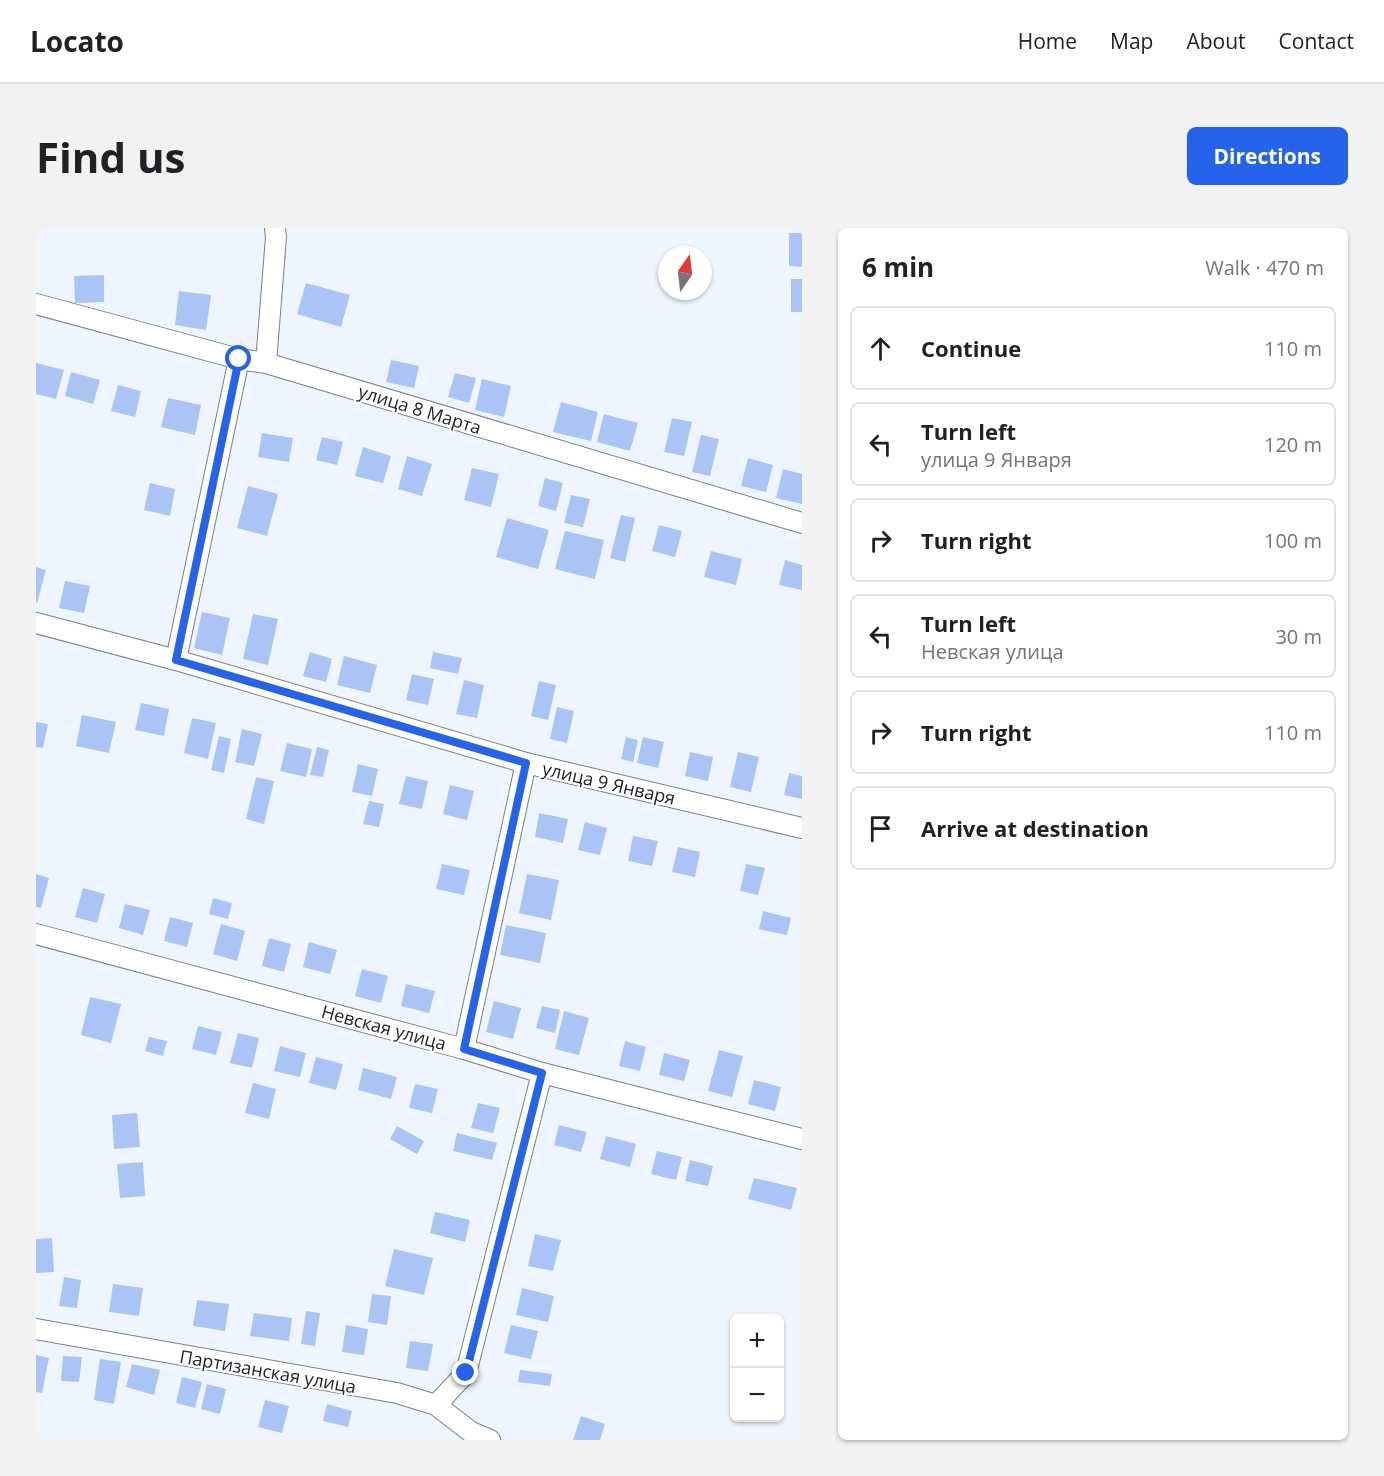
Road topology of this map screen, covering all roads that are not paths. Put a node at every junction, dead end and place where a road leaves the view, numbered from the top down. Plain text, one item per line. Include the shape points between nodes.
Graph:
1 (275, 228) edge
2 (36, 304) edge
3 (239, 359) junction
4 (266, 363) junction
5 (802, 522) edge
6 (36, 623) edge
7 (176, 660) junction
8 (526, 763) junction
9 (802, 828) edge
10 (36, 934) edge
11 (464, 1049) junction
12 (542, 1073) junction
13 (802, 1139) edge
14 (36, 1329) edge
15 (436, 1405) junction
16 (490, 1440) edge

1 - 4 street
2 - 3 street, улица 8 Марта
3 - 4 street, улица 8 Марта
3 - 7 street
4 - 5 street, улица 8 Марта
6 - 7 street, улица 9 Января
7 - 8 street, улица 9 Января
8 - 9 street, улица 9 Января
8 - 11 street
10 - 11 street, Невская улица
11 - 12 street, Невская улица
12 - 13 street, Невская улица
12 - 15 street via 466,1373
14 - 15 street, Партизанская улица via 397,1393
15 - 16 street, Партизанская улица via 471,1432

